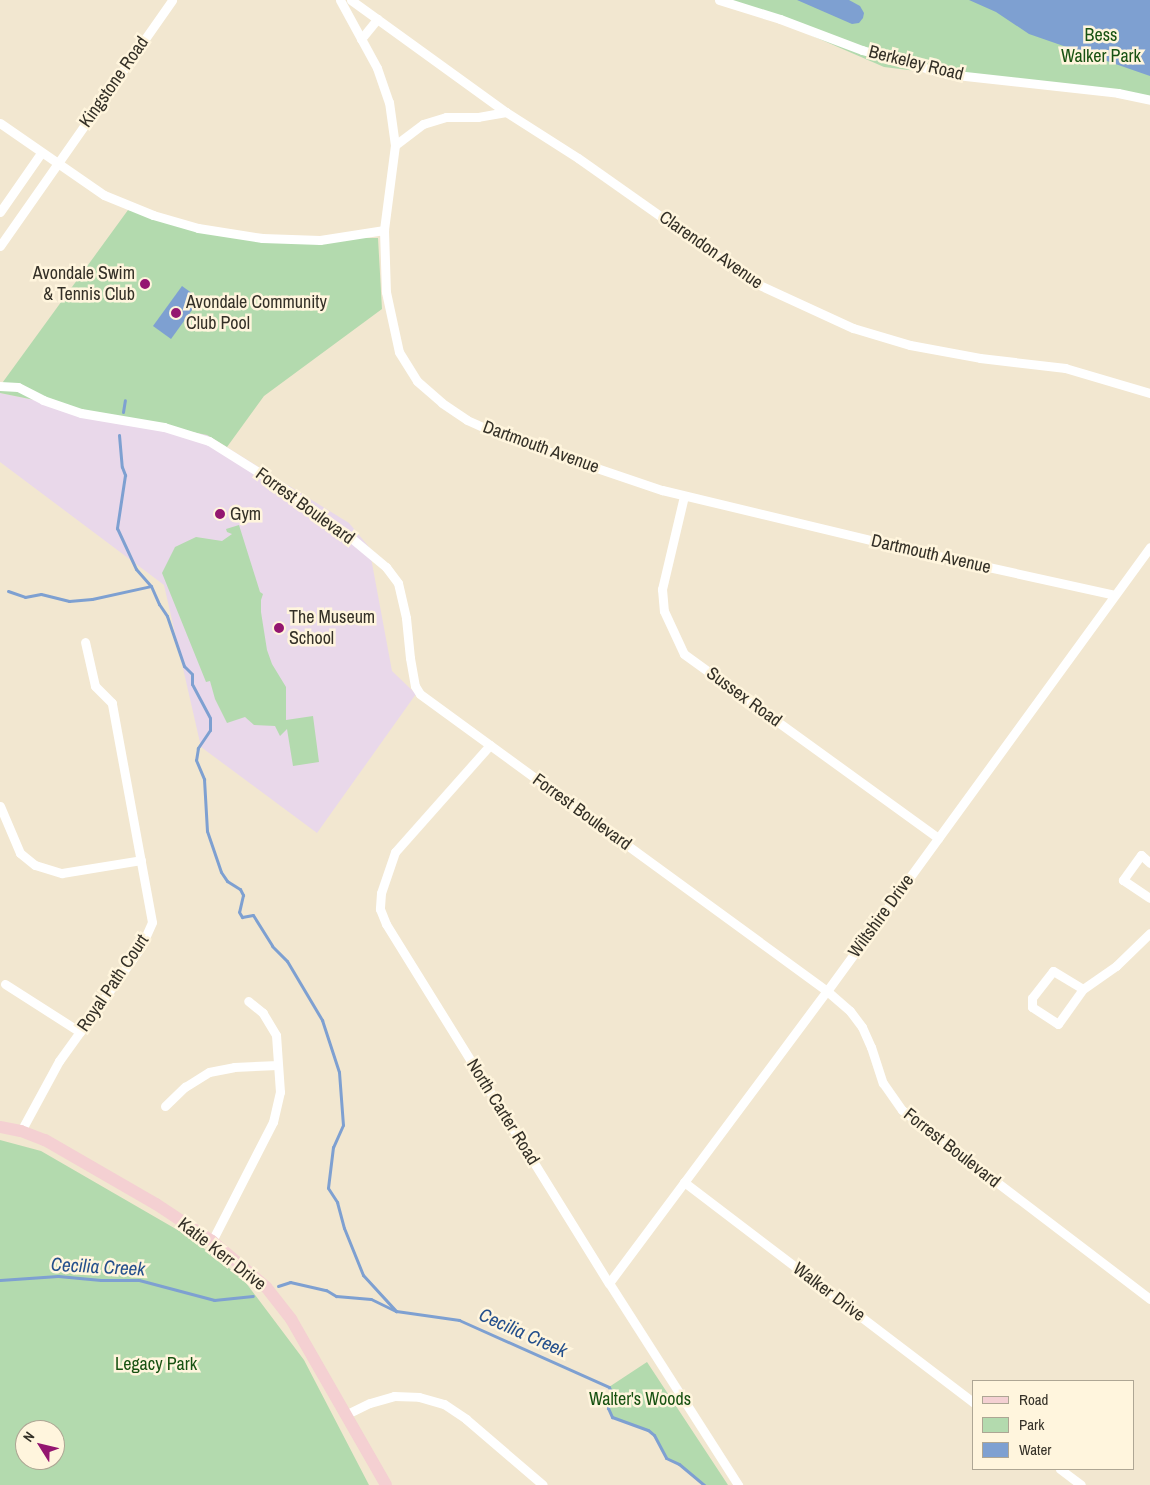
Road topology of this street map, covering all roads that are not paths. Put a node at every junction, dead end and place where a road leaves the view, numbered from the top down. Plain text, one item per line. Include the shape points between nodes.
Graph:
1 (172, 0) edge
2 (340, 0) edge
3 (351, 0) edge
4 (719, 0) edge
5 (377, 19) junction
6 (360, 38) junction
7 (1150, 100) edge
8 (506, 112) junction
9 (0, 123) edge
10 (395, 145) junction
11 (41, 153) junction
12 (57, 164) junction
13 (0, 212) edge
14 (384, 230) junction
15 (0, 246) edge
16 (0, 386) edge
17 (1150, 393) edge
18 (684, 496) junction
19 (1150, 548) edge
20 (1114, 595) junction
21 (85, 642) dead end
22 (490, 745) junction
23 (0, 806) edge
24 (938, 838) junction
25 (141, 860) junction
26 (1150, 863) edge
27 (1150, 898) edge
28 (1150, 933) edge
29 (5, 984) dead end
30 (1083, 989) junction
31 (827, 991) junction
32 (248, 1002) dead end
33 (80, 1032) junction
34 (278, 1065) junction
35 (165, 1106) dead end
36 (0, 1127) edge
37 (21, 1131) junction
38 (684, 1182) junction
39 (212, 1242) junction
40 (609, 1283) junction
41 (1150, 1300) edge
42 (972, 1401) edge
43 (348, 1414) junction
44 (1061, 1470) edge
45 (386, 1485) edge
46 (543, 1485) edge
47 (738, 1485) edge
48 (1081, 1485) edge

1 - 12 street, Kingstone Road
2 - 6 street, Dartmouth Avenue
3 - 5 street, Clarendon Avenue
4 - 7 street, Berkeley Road via 862,50 947,74 1118,93
5 - 6 street
5 - 8 street, Clarendon Avenue
6 - 10 street, Dartmouth Avenue via 377,68 389,102
8 - 10 street via 478,117 446,117 423,124
8 - 17 street, Clarendon Avenue via 578,158 755,283 853,328 910,345 980,358 1065,368
9 - 11 street
10 - 14 street, Dartmouth Avenue
11 - 12 street
11 - 13 street
12 - 14 street via 104,195 153,215 198,228 262,238 320,240
12 - 15 street, Kingstone Road
14 - 18 street, Dartmouth Avenue via 386,292 399,352 417,381 466,420 505,437
16 - 22 street, Forrest Boulevard via 10,385 81,413 164,427 209,441 282,487 350,536 386,567 398,583 415,686 420,694
18 - 20 street, Dartmouth Avenue
18 - 24 street, Sussex Road via 662,589 664,610 684,654
19 - 20 street, Wiltshire Drive
20 - 24 street, Wiltshire Drive
21 - 25 street, Royal Path Court via 95,686 112,703
22 - 31 street, Forrest Boulevard
22 - 40 street, North Carter Road via 395,852 381,893 380,909 386,924
23 - 25 street via 20,853 34,865 62,873
24 - 31 street, Wiltshire Drive
25 - 33 street, Royal Path Court via 152,922 141,947
26 - 27 street via 1141,855 1123,880
28 - 30 street via 1116,966
29 - 33 street
30 - 30 street via 1058,1024 1032,1007 1032,998 1053,971
31 - 38 street, Wiltshire Drive
31 - 41 street, Forrest Boulevard via 850,1011 862,1027 883,1083 902,1110
32 - 34 street via 263,1013 276,1035
33 - 37 street, Royal Path Court via 59,1061
34 - 35 street via 234,1066 209,1072 184,1087
34 - 39 street via 280,1092 274,1122
36 - 37 street, Katie Kerr Drive
37 - 39 street, Katie Kerr Drive via 45,1140 156,1204
38 - 40 street, Wiltshire Drive
38 - 42 street, Walker Drive
39 - 43 street, Katie Kerr Drive via 266,1287 291,1319
40 - 47 street, North Carter Road
43 - 45 street, Katie Kerr Drive
43 - 46 street via 394,1396 419,1397 444,1404
44 - 48 street

